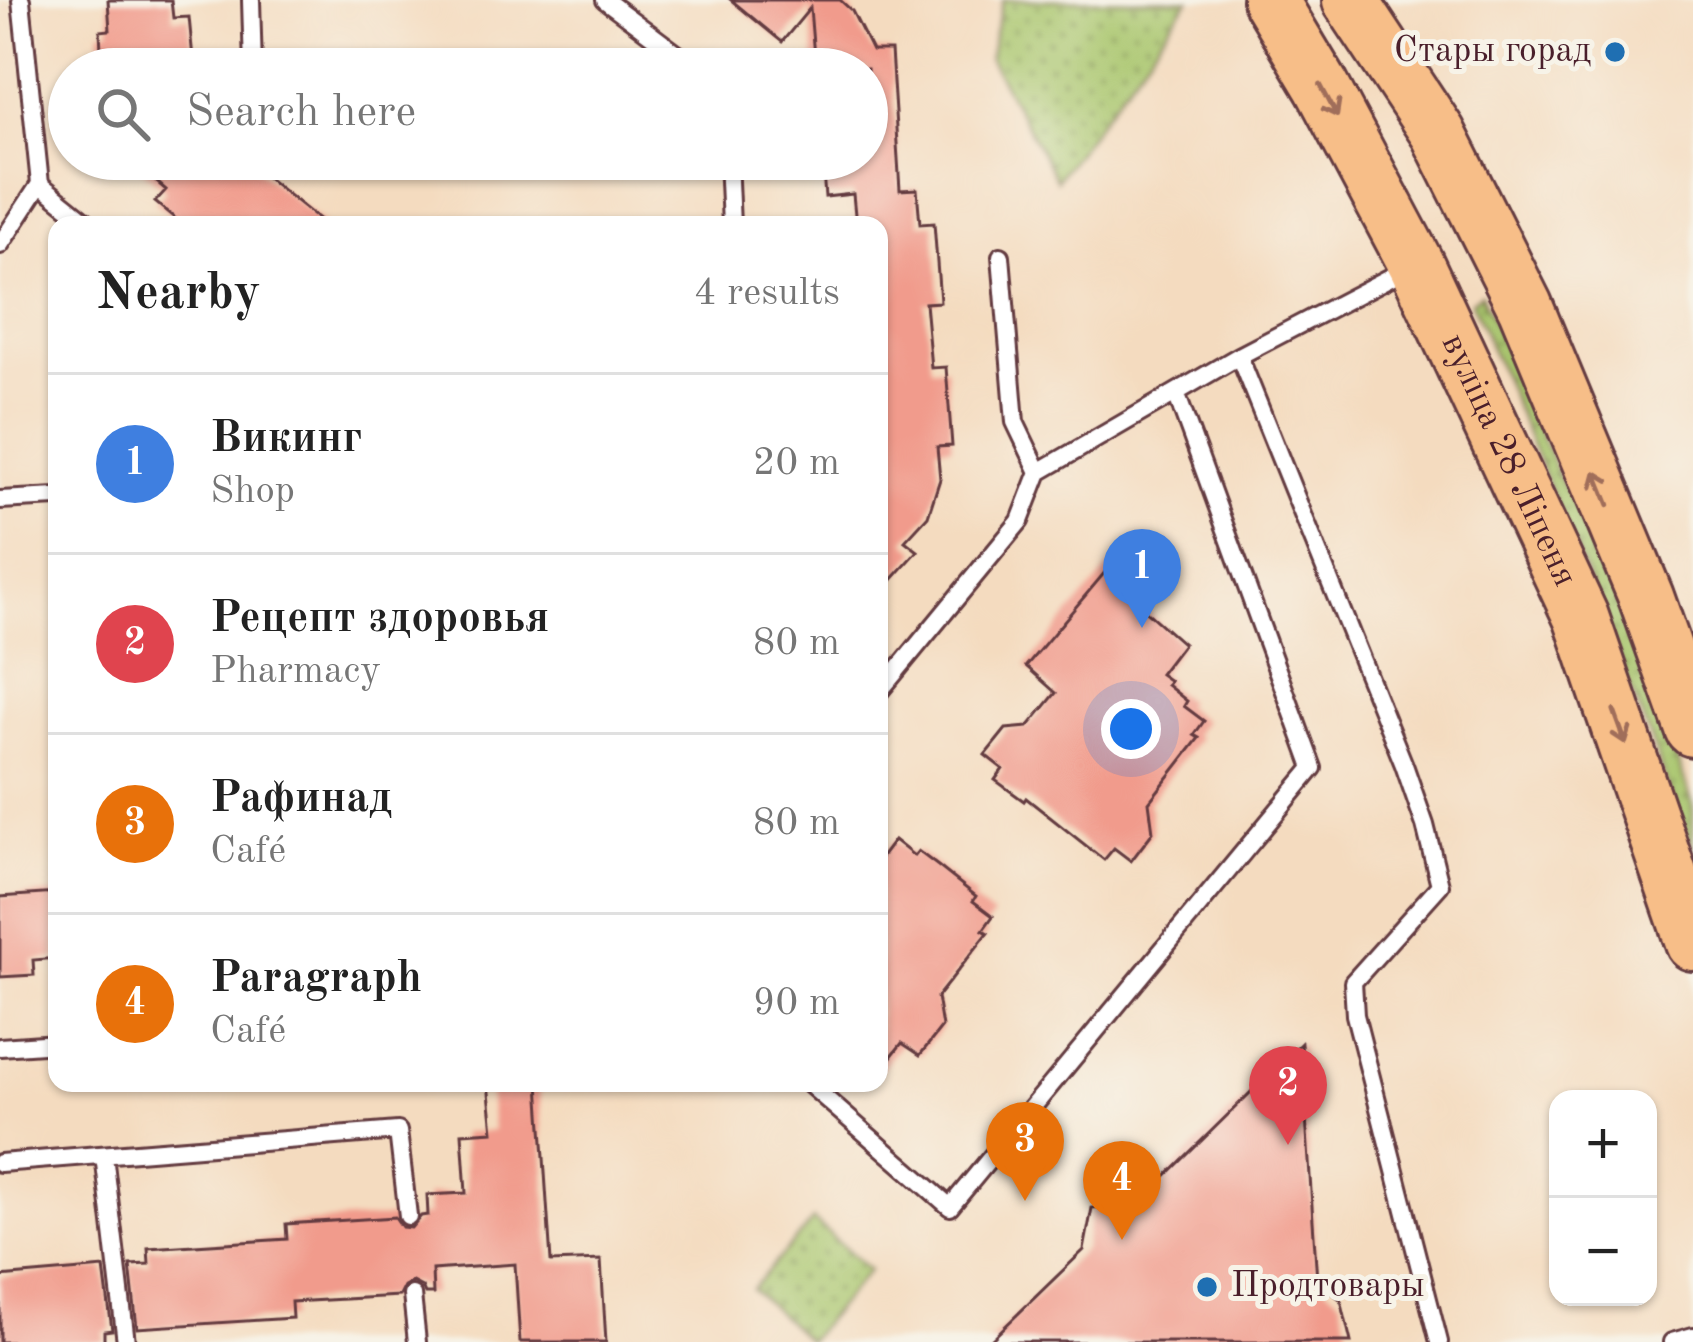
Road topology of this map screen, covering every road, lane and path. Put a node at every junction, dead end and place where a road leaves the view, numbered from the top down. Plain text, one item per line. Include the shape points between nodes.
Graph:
1 (21, 0) edge
2 (251, 0) edge
3 (605, 0) edge
4 (1270, 0) edge
5 (1350, 0) edge
6 (252, 48) edge
7 (669, 48) edge
8 (729, 180) edge
9 (40, 184) junction
10 (80, 216) edge
11 (731, 216) edge
12 (1489, 234) junction
13 (0, 245) edge
14 (1001, 256) dead end
15 (1416, 264) junction
16 (1239, 356) junction
17 (1176, 393) junction
18 (1039, 472) junction
19 (48, 497) edge
20 (0, 500) edge
21 (888, 681) edge
22 (1693, 729) edge
23 (1693, 943) edge
24 (48, 1044) edge
25 (0, 1047) edge
26 (818, 1092) edge
27 (104, 1155) junction
28 (0, 1163) edge
29 (408, 1216) dead end
30 (412, 1295) dead end
31 (1693, 1336) edge
32 (126, 1342) edge
33 (417, 1342) edge
34 (1438, 1342) edge
35 (1672, 1342) edge

1 - 9 lane
2 - 6 lane
3 - 7 lane
4 -> 15 main road, вуліца 28 Ліпеня
5 - 12 main road, вуліца 28 Ліпеня via 1438,133
8 - 11 lane
9 - 10 lane
9 - 13 lane
12 - 15 main road
22 -> 12 main road, вуліца 28 Ліпеня via 1572,415
14 - 18 lane via 1015,422
15 - 16 lane
15 -> 23 main road, вуліца 28 Ліпеня via 1581,617
16 - 17 lane
16 - 34 lane via 1404,764 1440,885 1353,982
17 - 18 lane
17 - 26 lane via 1313,768 950,1207
18 - 21 lane via 1020,521
19 - 20 lane
24 - 25 lane
27 - 28 lane
27 - 29 lane via 398,1131
27 - 32 lane
30 - 33 lane
31 - 35 lane

